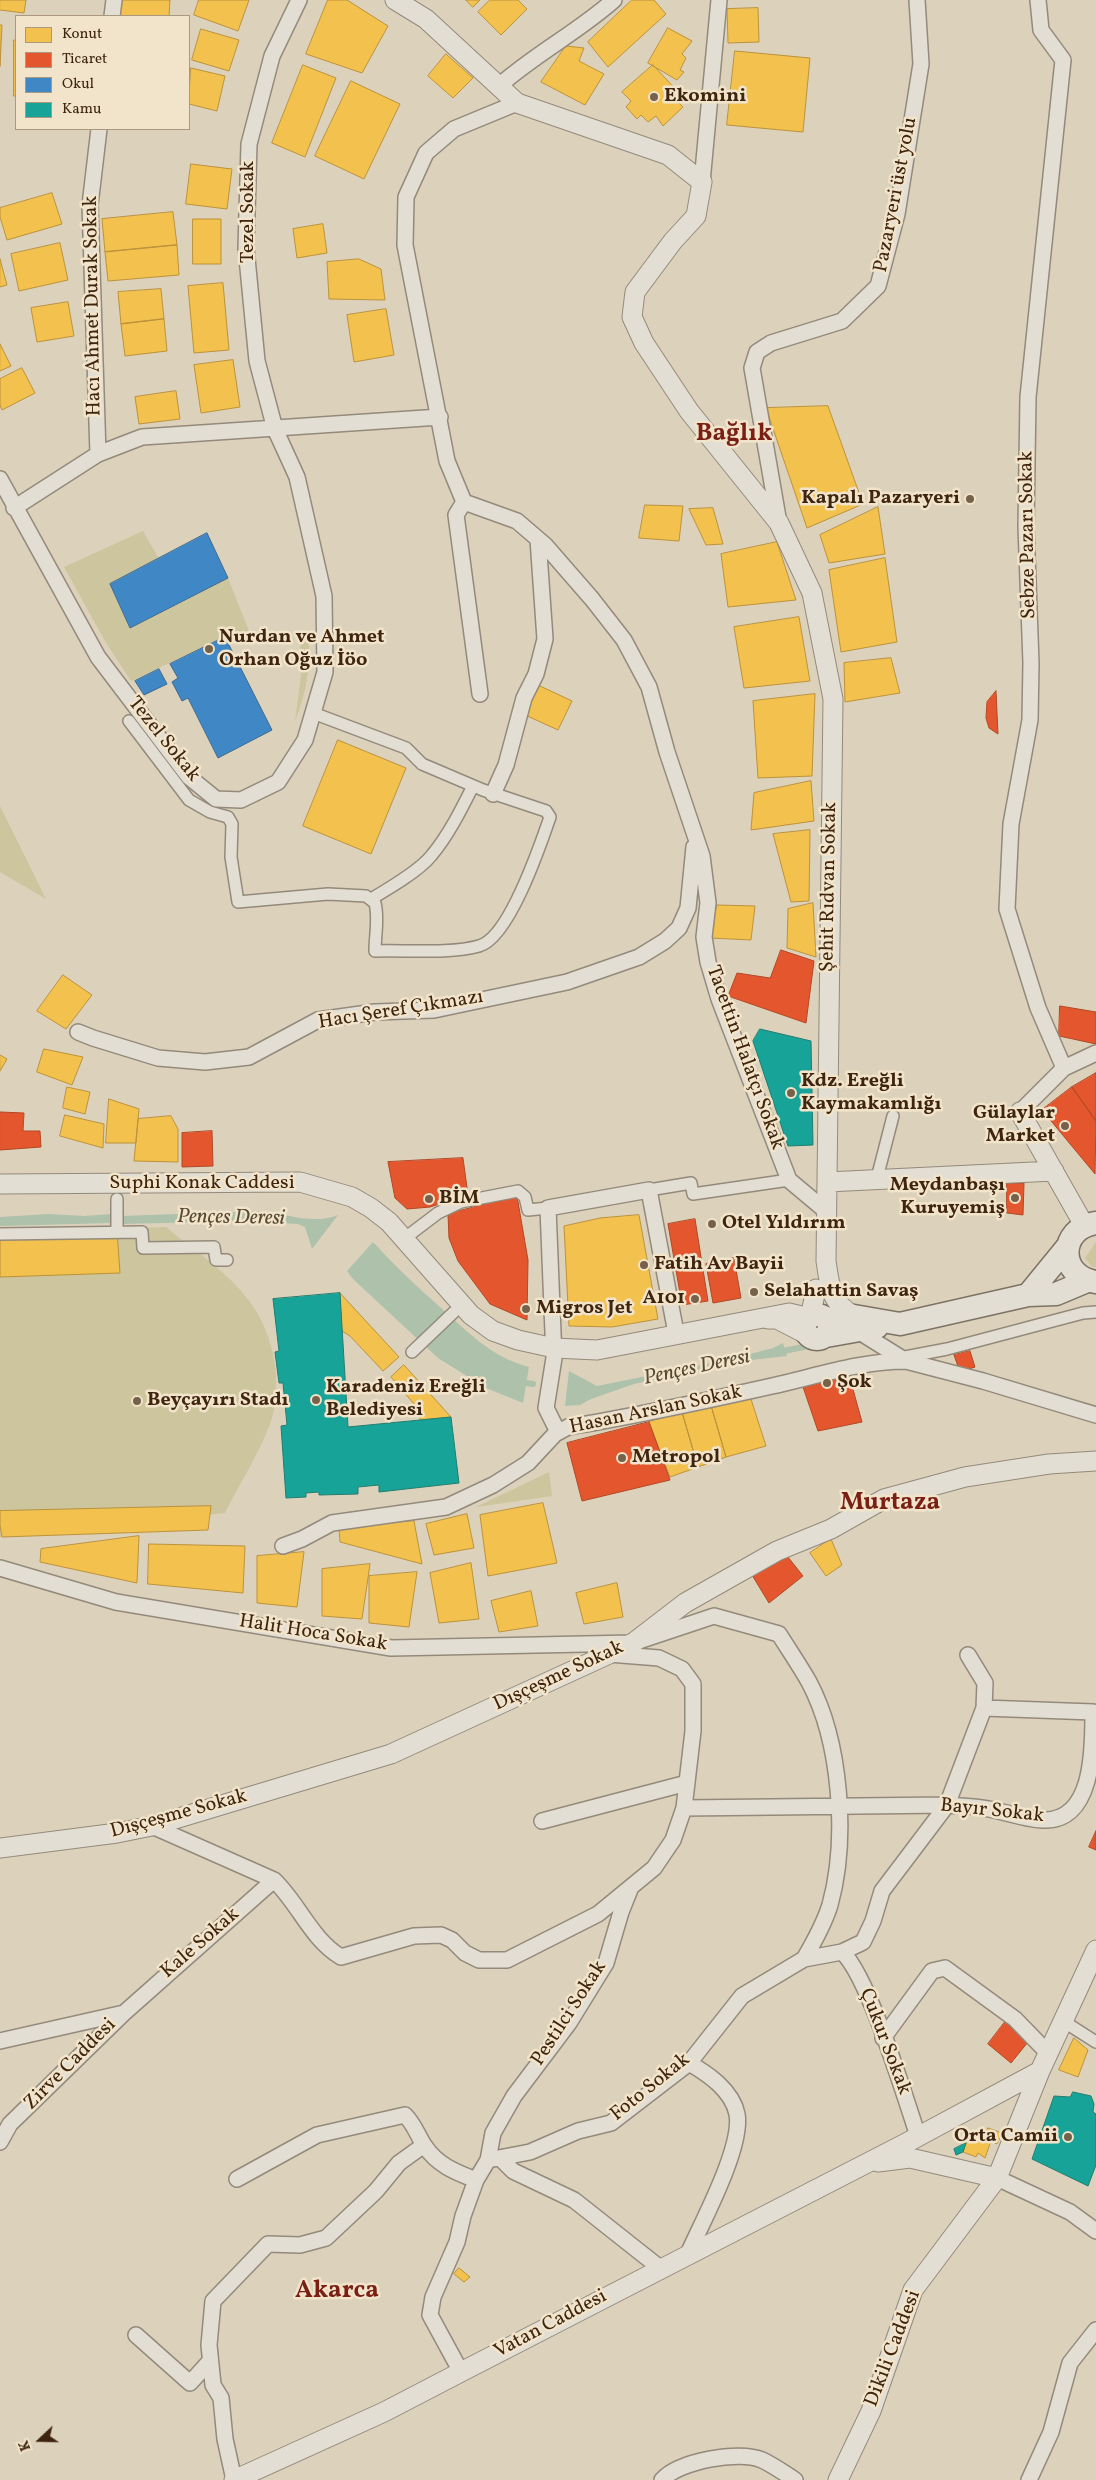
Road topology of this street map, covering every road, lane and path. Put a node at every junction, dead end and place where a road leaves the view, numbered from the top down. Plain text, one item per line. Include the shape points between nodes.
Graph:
1 (114, 0) edge
2 (299, 0) edge
3 (395, 0) edge
4 (614, 0) edge
5 (719, 0) edge
6 (916, 0) edge
7 (1038, 0) edge
8 (112, 15) edge
9 (499, 86) junction
10 (517, 103) junction
11 (99, 130) edge
12 (702, 182) junction
13 (440, 417) junction
14 (275, 429) junction
15 (98, 454) junction
16 (0, 479) edge
17 (464, 502) junction
18 (14, 508) junction
19 (779, 523) junction
20 (538, 539) junction
21 (480, 694) dead end
22 (312, 713) junction
23 (129, 721) dead end
24 (473, 786) junction
25 (493, 794) junction
26 (694, 828) junction
27 (371, 900) junction
28 (78, 1032) dead end
29 (1096, 1054) edge
30 (1064, 1068) junction
31 (1020, 1112) joint
32 (893, 1116) dead end
33 (1054, 1171) junction
34 (877, 1178) junction
35 (789, 1180) junction
36 (827, 1182) junction
37 (0, 1184) edge
38 (649, 1190) junction
39 (117, 1199) dead end
40 (548, 1208) junction
41 (826, 1211) junction
42 (1093, 1223) edge
43 (118, 1231) junction
44 (0, 1234) edge
45 (405, 1238) junction
46 (1068, 1246) junction
47 (227, 1260) dead end
48 (1092, 1281) edge
49 (823, 1290) junction
50 (1028, 1296) junction
51 (454, 1312) dead end
52 (1096, 1312) edge
53 (762, 1318) junction
54 (812, 1324) junction
55 (861, 1329) junction
56 (676, 1333) junction
57 (554, 1348) junction
58 (412, 1352) dead end
59 (903, 1360) junction
60 (848, 1368) junction
61 (1096, 1415) edge
62 (558, 1432) junction
63 (1096, 1461) edge
64 (283, 1546) dead end
65 (0, 1568) edge
66 (633, 1642) junction
67 (607, 1654) junction
68 (968, 1655) dead end
69 (984, 1708) junction
70 (1094, 1709) edge
71 (686, 1783) junction
72 (947, 1805) junction
73 (838, 1806) junction
74 (684, 1808) junction
75 (542, 1821) dead end
76 (152, 1826) junction
77 (0, 1848) edge
78 (274, 1880) junction
79 (633, 1883) junction
80 (1096, 1950) edge
81 (842, 1952) junction
82 (804, 1960) junction
83 (124, 2012) junction
84 (1062, 2021) junction
85 (883, 2038) junction
86 (0, 2040) edge
87 (1095, 2043) edge
88 (1048, 2053) junction
89 (689, 2062) junction
90 (1040, 2070) junction
91 (918, 2136) junction
92 (0, 2142) edge
93 (424, 2145) junction
94 (494, 2159) junction
95 (864, 2164) junction
96 (997, 2178) junction
97 (238, 2180) dead end
98 (476, 2180) junction
99 (1096, 2231) edge
100 (688, 2254) junction
101 (660, 2268) junction
102 (1096, 2330) edge
103 (136, 2335) dead end
104 (210, 2361) junction
105 (461, 2372) junction
106 (234, 2480) edge
107 (662, 2480) edge
108 (795, 2480) edge
109 (838, 2480) edge
110 (1029, 2480) edge

1 - 8 street
2 - 14 street, Tezel Sokak via 272,56 249,144 246,248 257,361
3 - 9 street via 426,19
4 - 9 street
5 - 12 street
6 - 19 street, Pazaryeri üst yolu via 922,64 897,214 878,286 842,321 771,343 757,352 752,368
7 - 30 street, Sebze Pazarı Sokak via 1041,30 1063,60 1028,397 1026,527 1030,720 1011,824 1007,909 1038,1008
9 - 10 street
10 - 12 street via 668,155
10 - 13 street via 454,129 426,153 406,197 405,245
11 - 15 street, Hacı Ahmet Durak Sokak via 90,205
12 - 19 street, Şehit Rıdvan Sokak via 696,216 635,292 632,317 644,343 688,411
13 - 14 street
13 - 17 street via 447,461
14 - 15 street via 142,437
14 - 22 street, Tezel Sokak via 297,478 324,596 325,672
15 - 18 street
16 - 18 street, Tezel Sokak
17 - 20 street, Tacettin Halatçı Sokak via 517,521
17 - 21 street via 456,515
18 - 22 street, Tezel Sokak via 98,657 189,777 216,799 241,800 278,782 305,740
19 - 36 street, Şehit Rıdvan Sokak via 812,593 833,699
20 - 25 street via 545,639 536,674 524,698 506,765
20 - 26 street, Tacettin Halatçı Sokak via 624,640 650,687 667,752
22 - 24 street via 406,748 422,764
23 - 27 street via 189,800 210,812 228,817 232,824 230,850 238,902 328,894 366,896
24 - 25 street
24 - 27 street via 430,858
25 - 27 street via 546,811 550,817 505,926 482,946 376,951 378,915
26 - 28 street, Hacı Şeref Çıkmazı via 688,908 678,928 639,958 607,970 568,982 434,1010 375,1012 318,1020 249,1056 205,1062 158,1058
26 - 35 street, Tacettin Halatçı Sokak via 702,856 708,903 704,936 708,962 731,1033
29 - 30 street
30 - 31 street
31 - 33 street
32 - 34 street
33 - 34 street
33 - 42 street
34 - 36 street
35 - 38 street via 693,1194 691,1183
35 - 41 street, Tacettin Halatçı Sokak
36 - 41 street, Şehit Rıdvan Sokak
37 - 45 street, Suphi Konak Caddesi via 300,1182 352,1197 371,1208
38 - 40 street
38 - 56 street
39 - 43 street
40 - 45 street via 528,1210 525,1197 518,1191 462,1202 438,1213
40 - 57 street
41 - 49 street, Şehit Rıdvan Sokak
42 - 46 main road via 1072,1236
43 - 44 street
43 - 47 street via 142,1232 143,1248 214,1246 216,1260
45 - 57 street, Suphi Konak Caddesi via 471,1314 493,1331
46 - 48 main road via 1069,1263 1080,1276
46 - 50 main road
48 - 50 main road, Suphi Konak Caddesi via 1056,1294
49 - 54 street, Şehit Rıdvan Sokak
49 - 54 street, Şehit Rıdvan Sokak
49 - 55 street
50 - 55 main road, Suphi Konak Caddesi via 900,1324
51 - 58 street
52 - 59 street, Hasan Arslan Sokak
53 - 54 street, Suphi Konak Caddesi
53 - 54 street, Suphi Konak Caddesi
53 - 56 street, Suphi Konak Caddesi
54 - 55 main road, Suphi Konak Caddesi
55 - 59 street, Hasan Arslan Sokak
55 - 60 street via 859,1360
56 - 57 street, Suphi Konak Caddesi via 597,1350
57 - 62 street via 546,1408
59 - 60 street, Hasan Arslan Sokak
59 - 61 street, Hasan Arslan Sokak
60 - 62 street, Hasan Arslan Sokak via 568,1427
62 - 64 street, Hasan Arslan Sokak via 528,1464 446,1507 332,1523 302,1540
63 - 66 street, Dışçeşme Sokak via 1049,1464 965,1477 884,1499 831,1529 777,1551 693,1599
65 - 66 street, Halit Hoca Sokak via 116,1602 391,1648
66 - 67 street, Dışçeşme Sokak
66 - 73 street, Halit Hoca Sokak via 714,1616 779,1634 810,1683 830,1737 838,1784
67 - 71 street via 659,1658 682,1669 693,1684 693,1731
67 - 76 street, Dışçeşme Sokak via 391,1754
68 - 69 street via 985,1683
69 - 70 street
69 - 72 street
70 - 72 street, Bayır Sokak via 1092,1768 1079,1800 1064,1816 1043,1820 986,1808
71 - 74 street
71 - 75 street
72 - 73 street, Bayır Sokak
72 - 81 street via 882,1891 863,1942
73 - 74 street, Bayır Sokak
73 - 82 street, Halit Hoca Sokak via 839,1855 830,1905
74 - 79 street via 673,1840 659,1861
76 - 77 street, Dışçeşme Sokak
76 - 78 street
78 - 79 street via 289,1894 320,1941 341,1957 414,1936 441,1935 479,1960 508,1960 562,1933 598,1914
78 - 83 street, Kale Sokak
79 - 94 street, Pestilci Sokak via 606,1963 569,2023 514,2096 493,2133
80 - 84 street, Dikili Caddesi
81 - 82 street
81 - 85 street, Çukur Sokak via 850,1960 864,1987
82 - 89 street, Foto Sokak via 742,1996
83 - 86 street, Kale Sokak
83 - 92 street, Zirve Caddesi via 10,2124
84 - 87 street
84 - 88 street, Dikili Caddesi
85 - 88 street via 932,1971 945,1968 1015,2019
85 - 91 street, Çukur Sokak
88 - 90 street, Dikili Caddesi
89 - 94 street, Foto Sokak via 611,2123 578,2131 530,2152
89 - 100 street via 727,2092 736,2114 737,2133 728,2162
90 - 91 street, Vatan Caddesi
90 - 96 street, Dikili Caddesi
91 - 95 street, Vatan Caddesi
93 - 97 street via 414,2124 405,2115 317,2135
93 - 98 street via 448,2170
93 - 104 street via 399,2163 376,2191 326,2238 300,2245 268,2244 242,2269 213,2301
94 - 98 street, Pestilci Sokak
94 - 101 street via 574,2200
95 - 96 street, Vatan Caddesi via 910,2158
95 - 100 street, Vatan Caddesi
96 - 99 street via 1070,2212
96 - 109 street, Dikili Caddesi via 913,2290 871,2411
98 - 105 street, Pestilci Sokak via 457,2242 433,2297 430,2315
100 - 101 street, Vatan Caddesi
101 - 105 street, Vatan Caddesi
102 - 110 street via 1070,2363 1051,2432
103 - 104 street via 190,2383
104 - 106 street via 213,2385 221,2398
105 - 106 street, Vatan Caddesi via 384,2412
107 - 108 street via 705,2458 732,2456 760,2459

